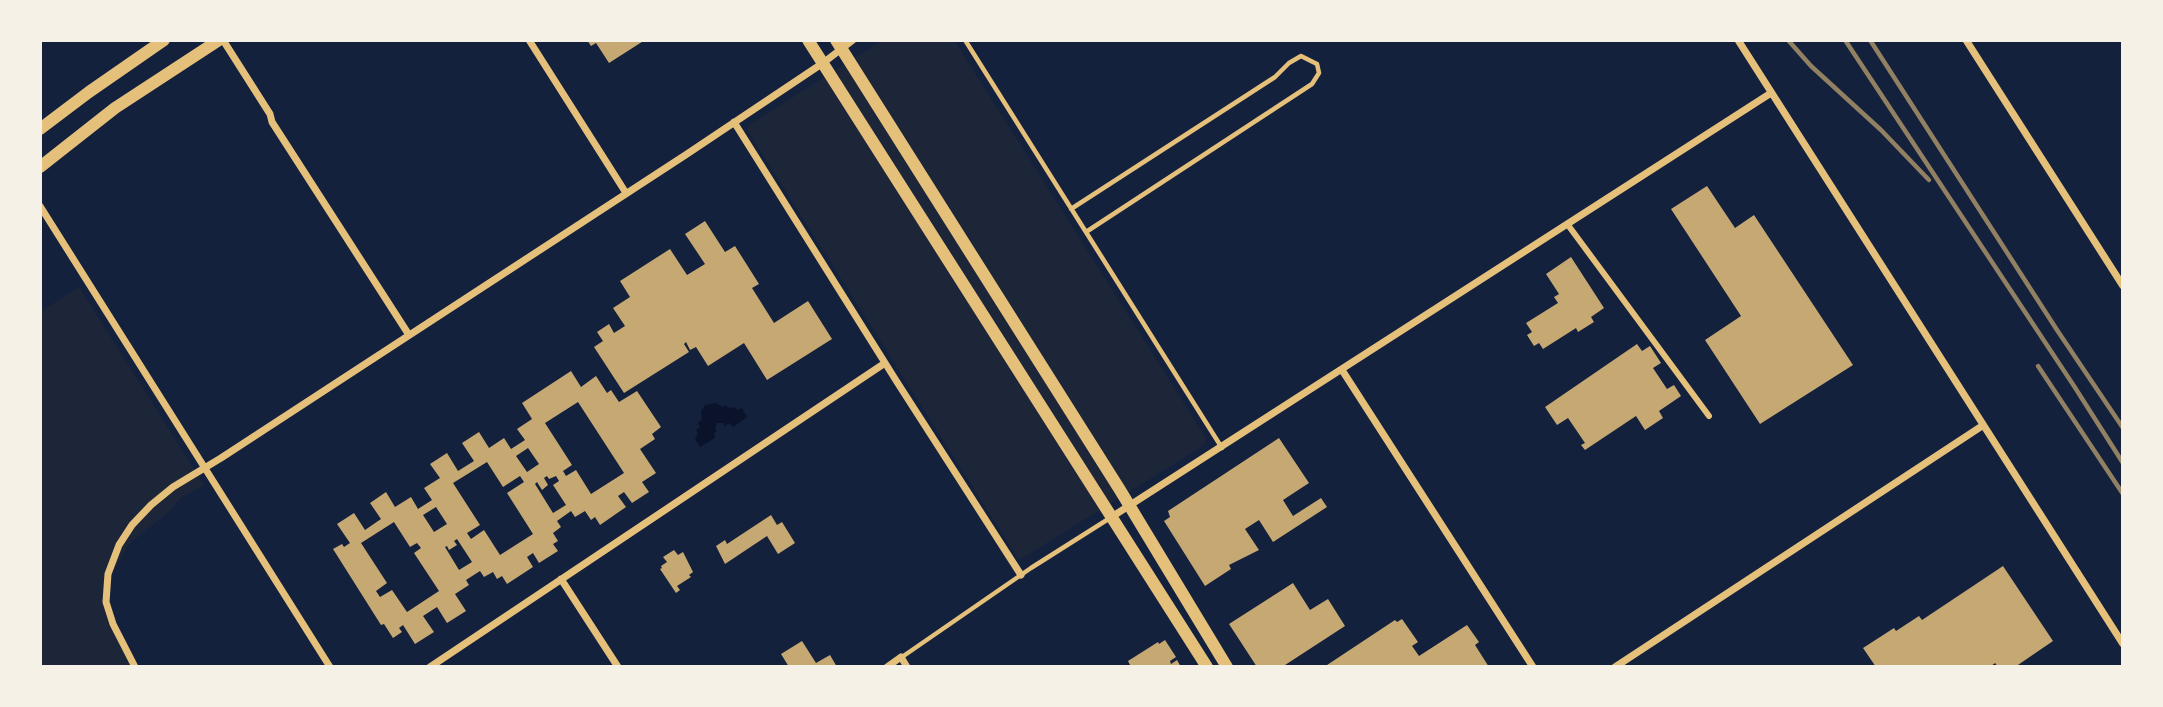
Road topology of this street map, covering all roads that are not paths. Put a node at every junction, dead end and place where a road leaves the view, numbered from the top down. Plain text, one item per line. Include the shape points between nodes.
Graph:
1 (164, 40) edge
2 (221, 40) edge
3 (529, 40) edge
4 (808, 40) edge
5 (852, 40) edge
6 (965, 40) edge
7 (1738, 40) edge
8 (1966, 40) edge
9 (838, 44) edge
10 (823, 64) junction
11 (1772, 93) junction
12 (734, 122) junction
13 (40, 128) edge
14 (40, 167) edge
15 (626, 193) junction
16 (40, 206) edge
17 (1071, 209) junction
18 (1568, 225) junction
19 (1086, 232) junction
20 (2123, 286) edge
21 (409, 335) junction
22 (885, 363) junction
23 (1342, 370) junction
24 (1709, 416) dead end
25 (1982, 426) junction
26 (1222, 448) junction
27 (205, 468) junction
28 (1130, 506) junction
29 (1110, 518) junction
30 (1021, 575) junction
31 (561, 579) junction
32 (2123, 644) edge
33 (901, 657) junction
34 (135, 667) edge
35 (330, 667) edge
36 (430, 667) edge
37 (618, 667) edge
38 (887, 667) edge
39 (907, 667) edge
40 (1207, 667) edge
41 (1227, 667) edge
42 (1533, 667) edge
43 (1615, 667) edge

1 - 13 main road
2 - 14 main road via 115,108
2 - 21 street
3 - 15 street
4 - 10 main road
5 - 9 street
6 - 17 lane
7 - 11 street
8 - 20 street
9 - 10 street
9 - 28 main road
10 - 12 street
10 - 29 main road
11 - 18 street
11 - 25 street
12 - 15 street
12 - 22 street
15 - 21 street
16 - 27 street
17 - 19 lane
17 - 19 lane via 1275,76 1289,62 1301,56 1317,65 1319,73 1312,84
18 - 23 street
18 - 24 street
19 - 26 lane
21 - 27 street
22 - 30 street
22 - 31 street
23 - 26 street
23 - 42 street
25 - 32 street
25 - 43 street
26 - 28 street
27 - 34 street via 151,505 115,554 106,602
27 - 35 street
28 - 29 street
28 - 41 main road
29 - 30 lane
29 - 40 main road
30 - 33 lane
31 - 36 street
31 - 37 street
33 - 38 street
33 - 39 street

